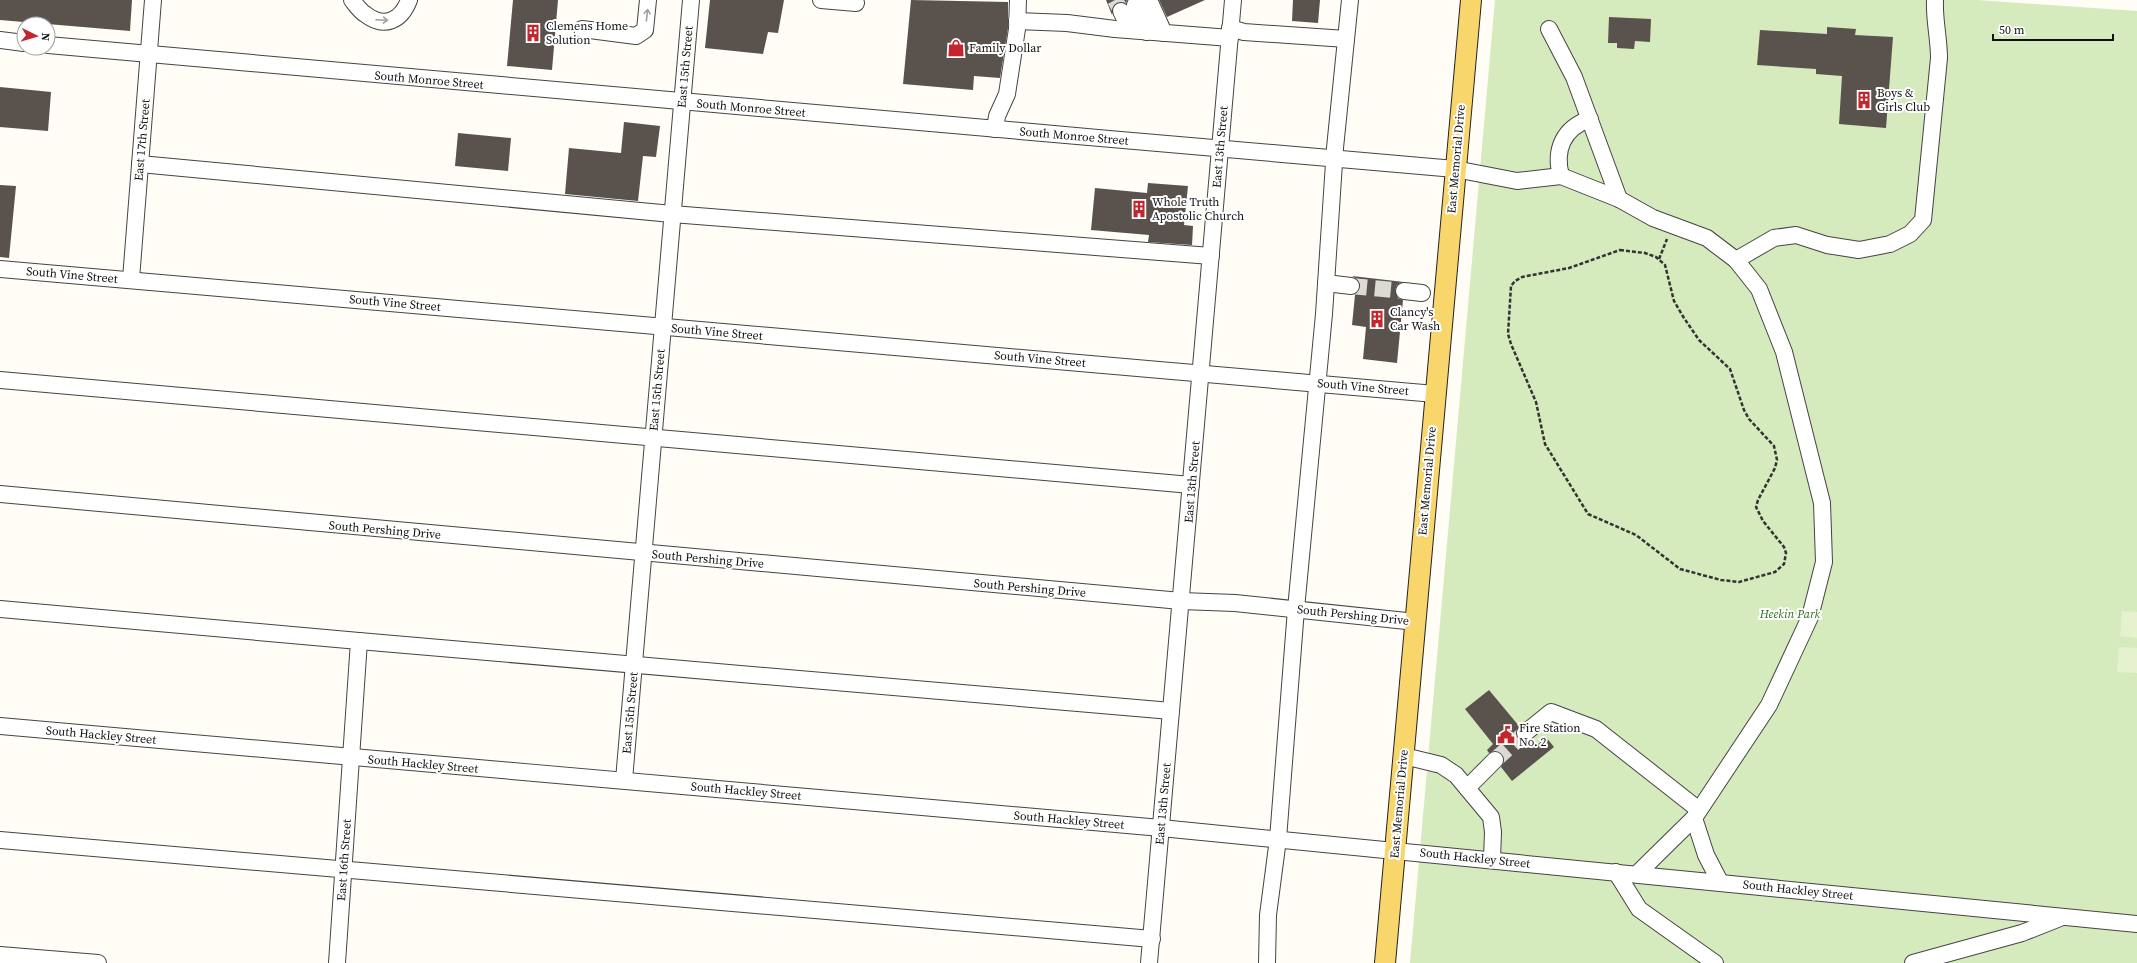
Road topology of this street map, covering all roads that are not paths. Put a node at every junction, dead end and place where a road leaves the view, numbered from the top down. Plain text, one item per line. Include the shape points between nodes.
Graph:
1 (153, 0) edge
2 (352, 0) edge
3 (409, 0) edge
4 (648, 0) edge
5 (691, 0) edge
6 (821, 0) edge
7 (1018, 0) edge
8 (1233, 0) edge
9 (1350, 0) edge
10 (1471, 0) edge
11 (1935, 0) edge
12 (856, 3) dead end
13 (1135, 5) edge
14 (1017, 21) junction
15 (582, 29) dead end
16 (1550, 29) dead end
17 (1130, 30) junction
18 (1147, 32) junction
19 (1164, 33) junction
20 (1230, 33) junction
21 (1346, 39) junction
22 (0, 40) edge
23 (16, 42) edge
24 (56, 46) edge
25 (149, 54) junction
26 (682, 101) junction
27 (1590, 119) junction
28 (995, 129) junction
29 (1220, 148) junction
30 (1335, 158) junction
31 (140, 164) junction
32 (1455, 169) junction
33 (1561, 176) junction
34 (1619, 199) junction
35 (672, 214) junction
36 (1211, 256) junction
37 (1736, 260) junction
38 (0, 269) edge
39 (131, 280) junction
40 (1326, 283) junction
41 (1351, 286) tunnel mouth
42 (1404, 291) tunnel mouth
43 (1422, 293) dead end
44 (663, 327) junction
45 (1201, 373) junction
46 (0, 380) edge
47 (1316, 383) junction
48 (1435, 394) junction
49 (653, 436) junction
50 (1191, 484) junction
51 (0, 494) edge
52 (643, 554) junction
53 (1181, 601) junction
54 (0, 609) edge
55 (1296, 609) junction
56 (1416, 622) junction
57 (359, 641) junction
58 (634, 665) junction
59 (1171, 711) junction
60 (0, 726) edge
61 (1525, 733) tunnel mouth
62 (1404, 756) junction
63 (352, 758) junction
64 (1495, 760) tunnel mouth
65 (624, 780) junction
66 (1467, 788) junction
67 (1696, 814) junction
68 (1161, 828) junction
69 (1278, 839) junction
70 (0, 840) edge
71 (1395, 850) junction
72 (1492, 859) junction
73 (344, 870) junction
74 (1616, 872) junction
75 (1637, 874) junction
76 (1720, 882) junction
77 (2062, 917) junction
78 (2137, 924) edge
79 (1152, 939) junction
80 (0, 955) edge
81 (98, 963) edge
82 (337, 963) edge
83 (1150, 963) edge
84 (1267, 963) edge
85 (1385, 963) edge
86 (1714, 963) edge
87 (1913, 963) edge

1 - 25 street, East 17th Street
2 -> 3 street via 364,14 379,22 394,20 404,12
15 -> 4 street via 636,36 645,30
5 - 26 street, East 15th Street
6 - 12 street
7 - 14 street
8 - 20 street, East 13th Street
9 - 21 street
10 - 32 main road, East Memorial Drive
11 - 37 street via 1934,19 1939,37 1938,58 1923,220 1910,234 1890,244 1859,250 1827,245 1796,235 1774,238
13 - 17 street
13 - 18 street
13 - 19 street
14 - 17 street
14 - 28 street via 1007,94 997,116
16 - 27 street via 1574,77
17 - 18 street
18 - 19 street
19 - 20 street
20 - 21 street
20 - 29 street, East 13th Street
21 - 30 street
22 - 23 street
24 - 25 street, South Monroe Street
25 - 26 street, South Monroe Street via 488,86
25 - 31 street, East 17th Street
26 - 28 street, South Monroe Street
26 - 35 street, East 15th Street
27 - 33 street via 1569,131 1559,151 1557,162
27 - 34 street
28 - 29 street, South Monroe Street
29 - 30 street, South Monroe Street
29 - 36 street, East 13th Street
30 - 32 street, South Monroe Street
30 - 40 street
31 - 35 street
31 - 39 street, East 17th Street
32 - 33 street, South Monroe Street via 1517,181
32 - 48 main road, East Memorial Drive
33 - 34 street
34 - 37 street via 1653,218 1707,238
35 - 36 street
35 - 44 street, East 15th Street
36 - 45 street, East 13th Street
37 - 67 street via 1759,289 1784,352 1822,504 1824,562 1810,617 1769,705
38 - 39 street, South Vine Street
39 - 44 street, South Vine Street
40 - 41 street
40 - 47 street
42 - 43 street
44 - 45 street, South Vine Street
44 - 49 street, East 15th Street
45 - 47 street, South Vine Street
45 - 50 street, East 13th Street
46 - 49 street
47 - 48 street, South Vine Street
47 - 55 street
48 - 56 main road, East Memorial Drive
49 - 50 street
49 - 52 street, East 15th Street
50 - 53 street, East 13th Street
51 - 52 street, South Pershing Drive
52 - 53 street, South Pershing Drive
52 - 58 street, East 15th Street
53 - 55 street, South Pershing Drive
53 - 59 street, East 13th Street
54 - 57 street
55 - 56 street, South Pershing Drive
55 - 69 street
56 - 62 main road, East Memorial Drive
57 - 58 street
57 - 63 street, East 16th Street
58 - 59 street
58 - 65 street, East 15th Street
59 - 68 street, East 13th Street
60 - 63 street, South Hackley Street
61 - 67 street via 1551,712 1596,729
62 - 66 street via 1441,765 1456,775
62 - 71 main road, East Memorial Drive
63 - 65 street, South Hackley Street
63 - 73 street, East 16th Street
64 - 66 street
65 - 68 street, South Hackley Street
66 - 72 street via 1491,817
67 - 75 street
67 - 76 street via 1706,856
68 - 69 street, South Hackley Street
68 - 79 street, East 13th Street
69 - 71 street, South Hackley Street
69 - 84 street via 1268,915
70 - 73 street
71 - 72 street, South Hackley Street
71 - 85 main road, East Memorial Drive
72 - 74 street, South Hackley Street
73 - 79 street
73 - 82 street, East 16th Street
74 - 75 street, South Hackley Street
74 - 86 street via 1639,909
75 - 76 street, South Hackley Street
76 - 77 street, South Hackley Street
77 - 78 street, South Hackley Street
77 - 87 street via 2022,934
79 - 83 street, East 13th Street
80 - 81 street

